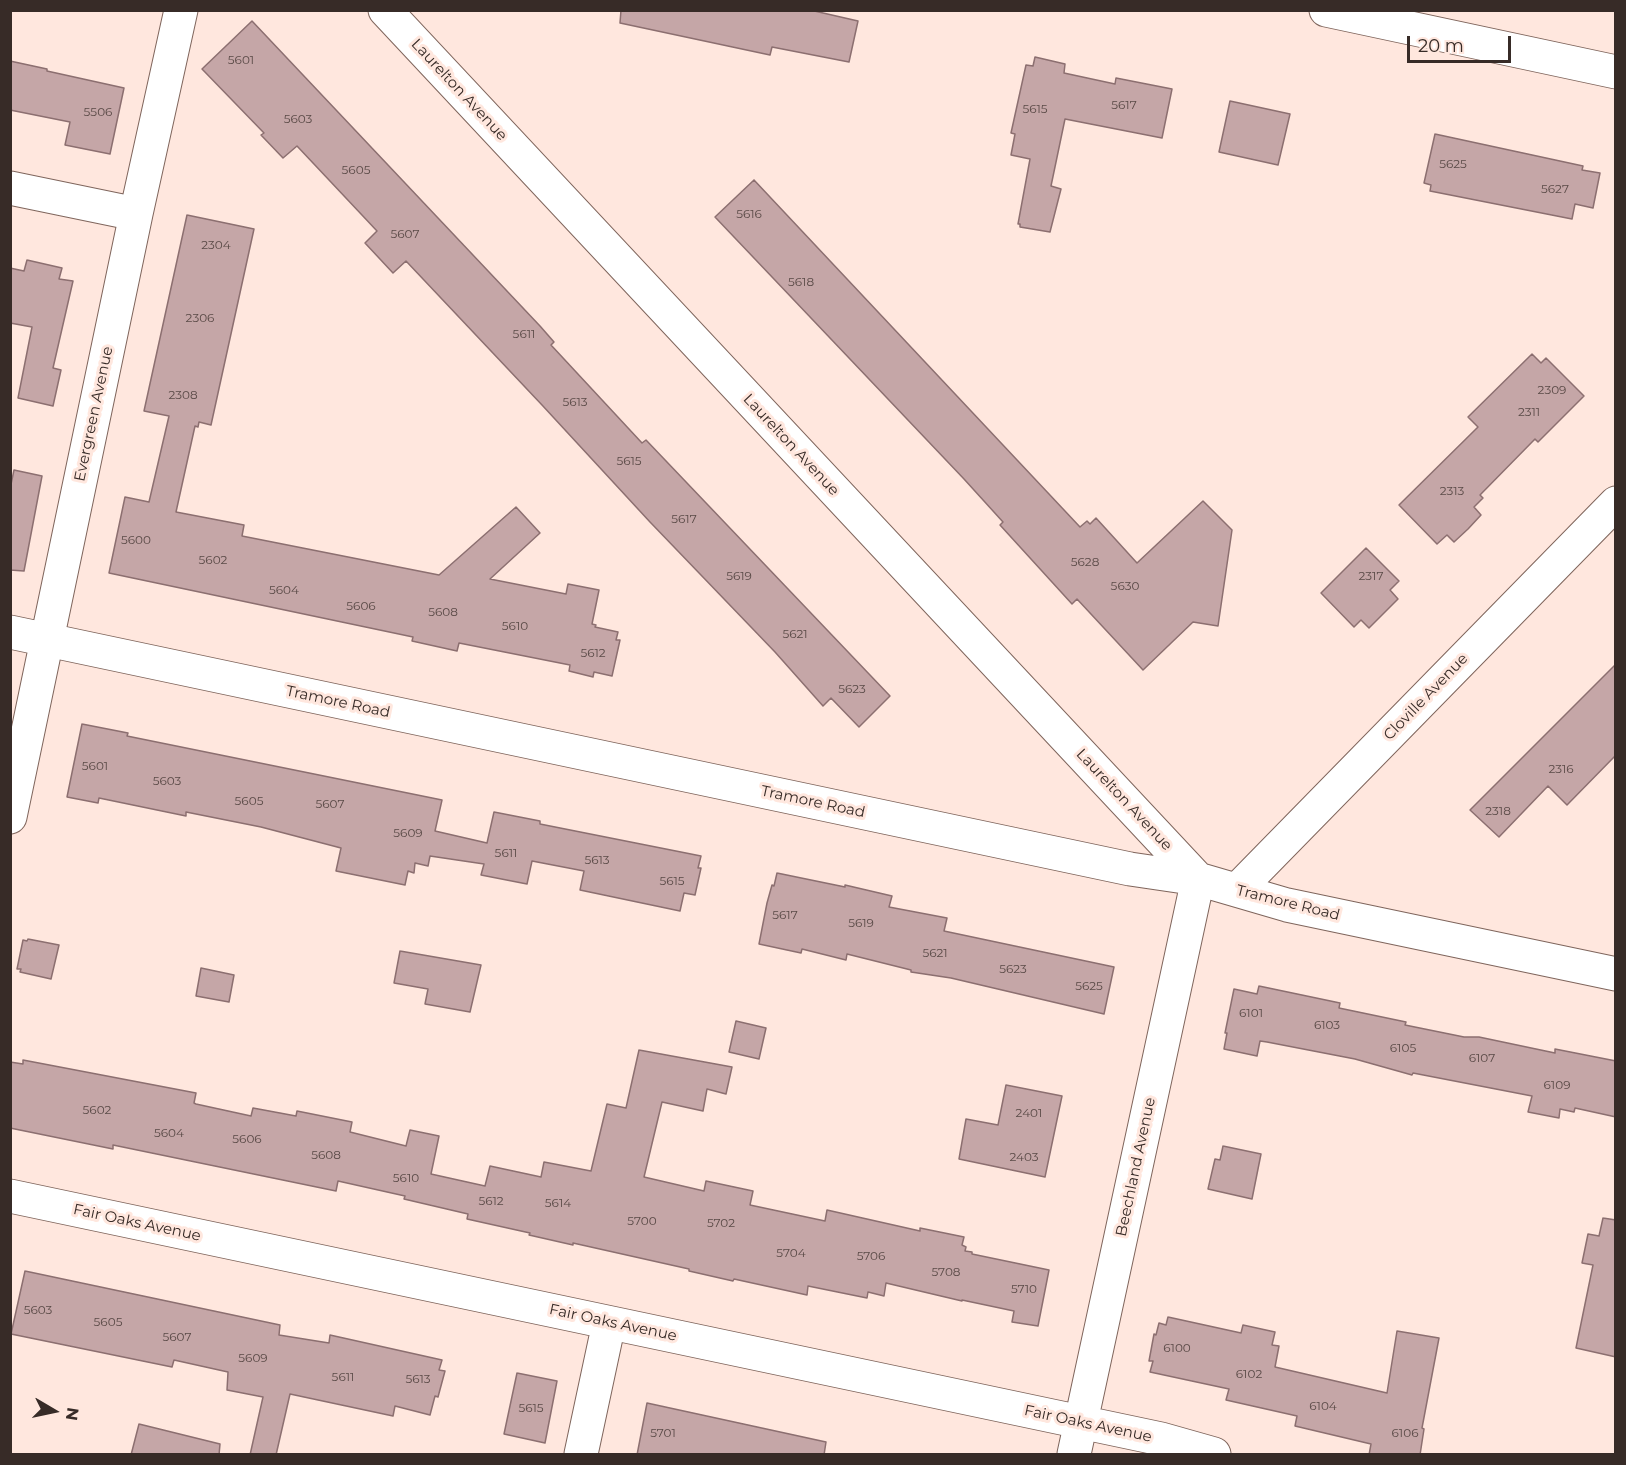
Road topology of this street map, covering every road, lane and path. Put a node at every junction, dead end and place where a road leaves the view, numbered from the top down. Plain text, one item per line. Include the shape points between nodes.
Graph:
1 (181, 10) edge
2 (385, 10) edge
3 (1326, 10) edge
4 (1616, 72) edge
5 (10, 188) edge
6 (136, 214) junction
7 (1616, 503) edge
8 (10, 632) edge
9 (47, 640) junction
10 (10, 817) edge
11 (1198, 879) junction
12 (1237, 890) junction
13 (1616, 974) edge
14 (10, 1196) edge
15 (609, 1323) junction
16 (1082, 1422) junction
17 (581, 1455) edge
18 (1074, 1455) edge
19 (1214, 1455) edge

1 - 6 street, Evergreen Avenue
2 - 11 street, Laurelton Avenue
3 - 4 street
5 - 6 street
6 - 9 street, Evergreen Avenue
7 - 12 street, Cloville Avenue
8 - 9 street, Tramore Road
9 - 10 street, Evergreen Avenue
9 - 11 street, Tramore Road via 1107,864
11 - 12 street, Tramore Road
11 - 16 street, Beechland Avenue
12 - 13 street, Tramore Road via 1287,905
14 - 15 street, Fair Oaks Avenue
15 - 16 street, Fair Oaks Avenue
15 - 17 street
16 - 18 street, Beechland Avenue
16 - 19 street, Fair Oaks Avenue

